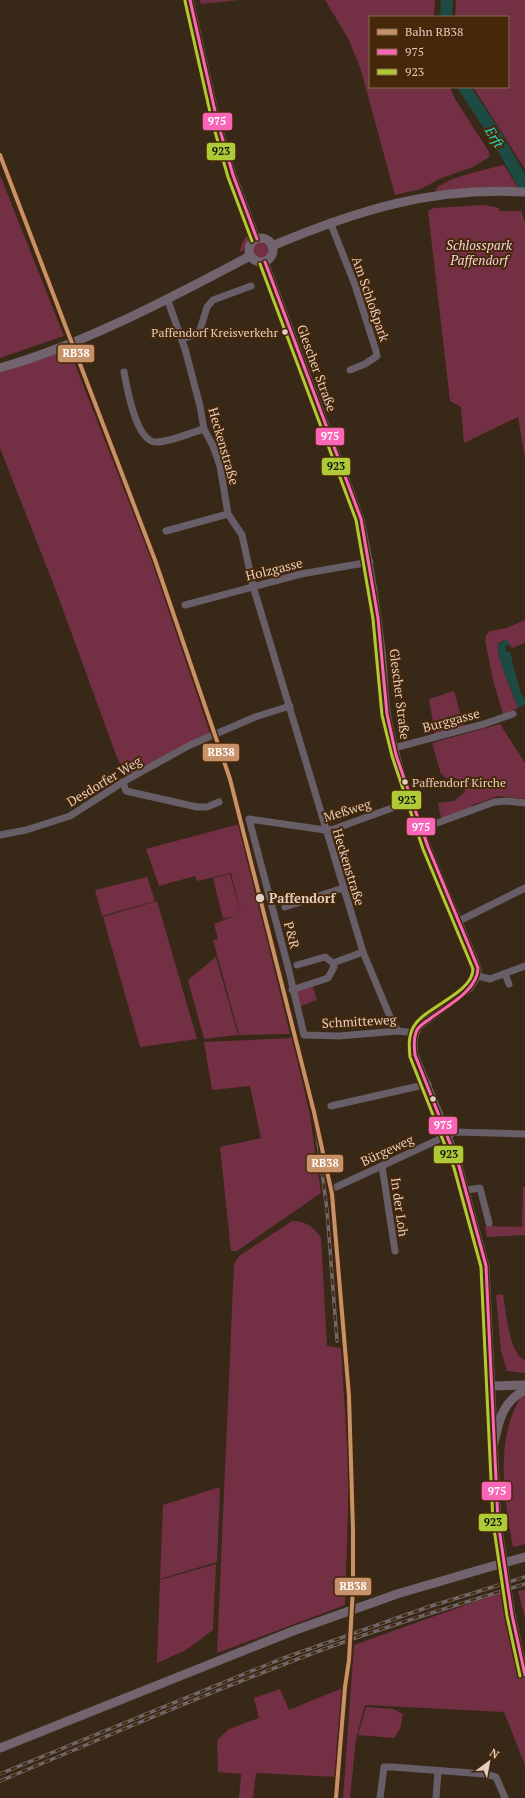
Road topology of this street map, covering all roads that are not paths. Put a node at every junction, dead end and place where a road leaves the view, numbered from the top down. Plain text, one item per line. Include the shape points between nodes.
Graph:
1 (190, 0) edge
2 (525, 192) edge
3 (330, 222) junction
4 (257, 239) junction
5 (272, 246) junction
6 (250, 256) junction
7 (265, 262) junction
8 (251, 286) dead end
9 (167, 298) junction
10 (182, 339) junction
11 (0, 368) edge
12 (350, 370) dead end
13 (124, 372) dead end
14 (204, 430) junction
15 (228, 514) junction
16 (166, 531) dead end
17 (370, 562) junction
18 (253, 586) junction
19 (185, 604) dead end
20 (290, 706) junction
21 (513, 714) dead end
22 (394, 748) junction
23 (123, 782) junction
24 (219, 802) dead end
25 (525, 803) edge
26 (403, 804) dead end
27 (249, 819) joint
28 (421, 829) junction
29 (325, 830) junction
30 (0, 835) edge
31 (343, 888) junction
32 (525, 888) edge
33 (285, 907) dead end
34 (459, 921) junction
35 (363, 952) junction
36 (333, 963) junction
37 (297, 965) dead end
38 (525, 966) edge
39 (505, 974) junction
40 (478, 976) junction
41 (509, 984) dead end
42 (292, 990) junction
43 (398, 1031) junction
44 (415, 1033) junction
45 (304, 1035) joint
46 (428, 1084) junction
47 (331, 1106) dead end
48 (525, 1134) edge
49 (448, 1135) junction
50 (382, 1166) junction
51 (336, 1187) dead end
52 (467, 1190) junction
53 (489, 1223) dead end
54 (394, 1251) dead end
55 (525, 1385) edge
56 (491, 1386) junction
57 (525, 1390) edge
58 (494, 1443) junction
59 (525, 1557) edge
60 (525, 1675) edge
61 (0, 1748) edge
62 (438, 1771) junction
63 (380, 1798) edge
64 (436, 1798) edge
65 (505, 1798) edge

1 - 4 street via 217,120 233,175
2 - 3 main road via 460,192 417,198
3 - 5 main road
3 - 12 street, Am Schloßpark via 355,285 377,356
4 - 5 main road via 267,239
4 - 6 main road via 249,246
5 - 7 main road via 273,253
6 - 7 main road via 257,262
6 - 9 main road
7 - 17 street, Glescher Straße via 319,410 355,499
8 - 10 street via 212,300 207,307 200,330
9 - 10 street, Heckenstraße
9 - 11 main road via 72,343
10 - 14 street, Heckenstraße
13 - 14 street via 144,437 154,442 163,441
14 - 15 street, Heckenstraße via 220,466
15 - 16 street
15 - 18 street, Heckenstraße via 242,536
17 - 18 street, Holzgasse via 301,574
17 - 22 street, Glescher Straße
18 - 19 street, Holzgasse
18 - 20 street, Heckenstraße
20 - 23 street, Desdorfer Weg via 254,717 215,734
20 - 29 street, Heckenstraße
21 - 22 street, Burggasse
22 - 28 street, Glescher Straße
23 - 24 street via 126,791 197,807 207,807
23 - 30 street, Desdorfer Weg via 70,816
25 - 28 street via 494,802
26 - 29 street, Meßweg
27 - 29 street, Meßweg
27 - 42 street, P&R
28 - 34 street, Glescher Straße
29 - 31 street, Heckenstraße
31 - 33 street
31 - 35 street, Heckenstraße
32 - 34 street
34 - 40 street, Glescher Straße via 478,968
35 - 36 street
35 - 43 street, Heckenstraße
36 - 37 street via 325,957
36 - 42 street via 334,968 328,978
38 - 39 street
39 - 40 street via 490,979
39 - 41 street
40 - 44 street via 470,988
42 - 45 street, P&R
43 - 44 street, Schmitteweg
43 - 45 street, Schmitteweg via 339,1036
44 - 46 street via 415,1055
46 - 47 street
46 - 49 street
48 - 49 street, Bürgeweg via 455,1132
49 - 50 street, Bürgeweg
49 - 52 street
50 - 51 street, Bürgeweg
50 - 54 street, In der Loh
52 - 53 street via 480,1188
52 - 56 street via 486,1266
55 - 56 main road
56 - 58 street
57 - 58 main road via 515,1396 504,1409
58 - 60 street via 498,1522 512,1615
59 - 61 main road, bridge via 397,1594 293,1631
62 - 63 street via 384,1767
62 - 64 street
62 - 65 street via 496,1777

